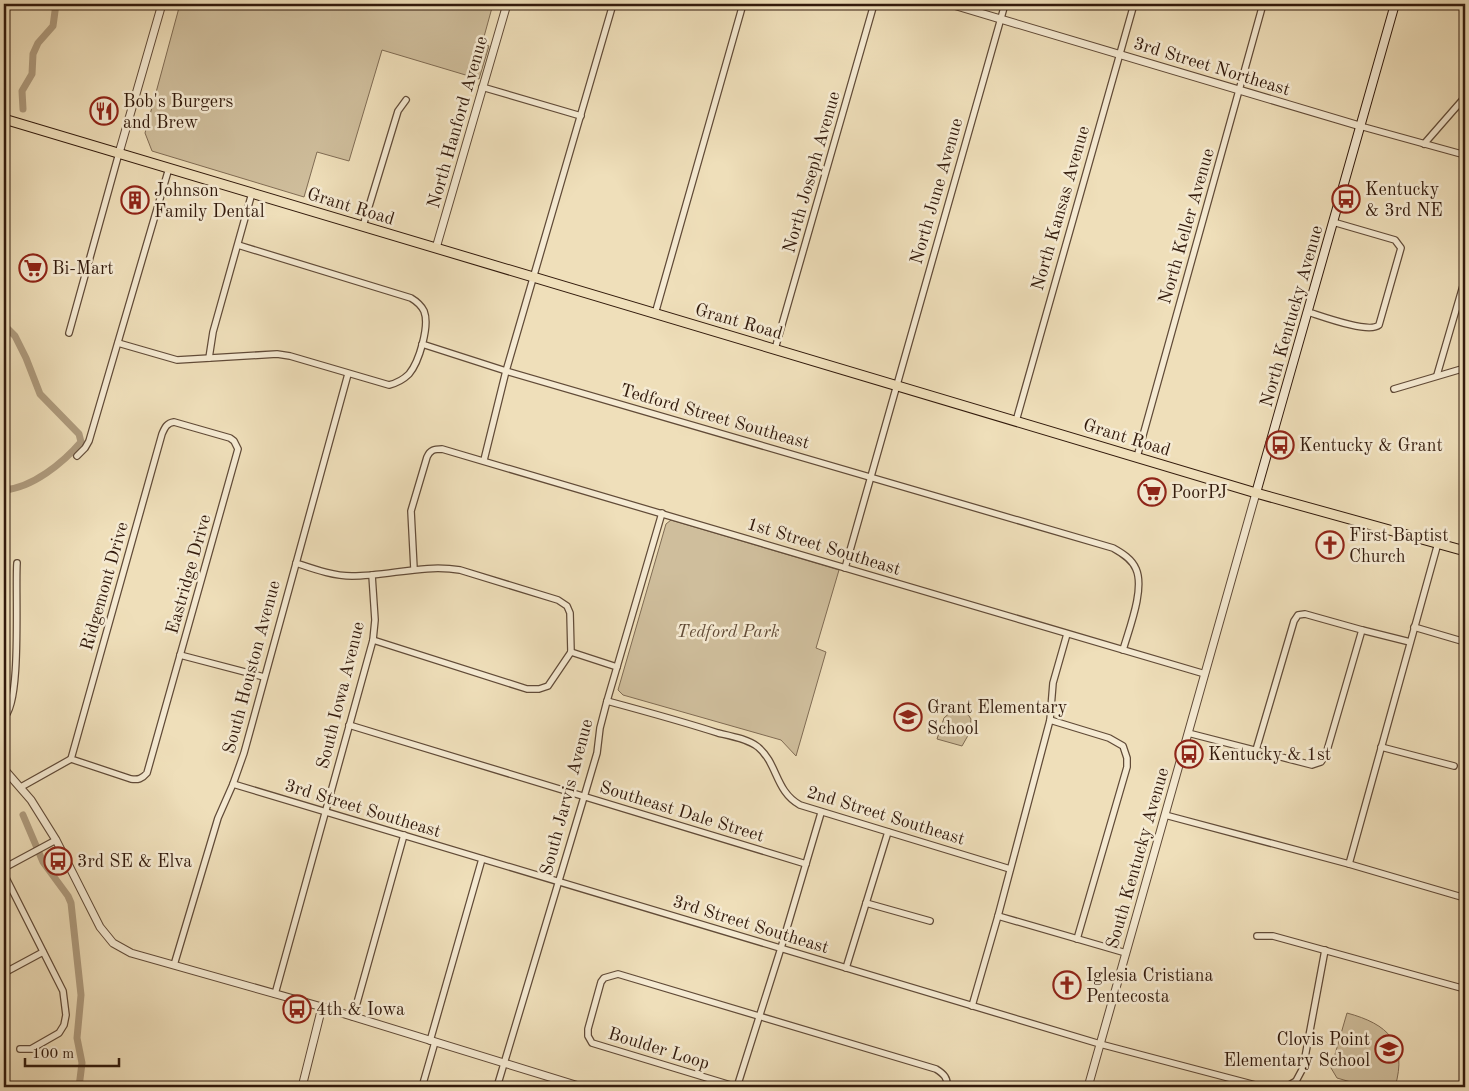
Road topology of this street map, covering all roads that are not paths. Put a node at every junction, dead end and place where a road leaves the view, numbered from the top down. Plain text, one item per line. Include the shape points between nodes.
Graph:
1 (162, 4) edge
2 (507, 4) edge
3 (613, 4) edge
4 (742, 4) edge
5 (874, 4) edge
6 (950, 4) edge
7 (1005, 4) edge
8 (1134, 4) edge
9 (1263, 4) edge
10 (1395, 4) edge
11 (1000, 19) junction
12 (1119, 54) junction
13 (482, 87) junction
14 (1240, 90) junction
15 (1465, 97) edge
16 (406, 100) dead end
17 (581, 116) junction
18 (4, 119) edge
19 (1360, 126) junction
20 (1424, 144) junction
21 (118, 153) junction
22 (1465, 155) edge
23 (169, 168) junction
24 (252, 193) junction
25 (1333, 222) junction
26 (363, 226) junction
27 (238, 245) junction
28 (436, 248) junction
29 (534, 277) junction
30 (1465, 279) edge
31 (1308, 312) junction
32 (655, 314) junction
33 (68, 333) dead end
34 (118, 343) junction
35 (422, 344) junction
36 (775, 349) junction
37 (209, 358) junction
38 (1465, 368) edge
39 (506, 371) junction
40 (348, 374) junction
41 (1437, 375) junction
42 (896, 385) junction
43 (1394, 389) dead end
44 (1016, 421) junction
45 (170, 423) joint
46 (76, 456) dead end
47 (1137, 457) junction
48 (484, 460) junction
49 (871, 476) junction
50 (1256, 493) junction
51 (662, 513) junction
52 (1438, 544) junction
53 (1465, 551) edge
54 (17, 563) dead end
55 (296, 563) junction
56 (845, 568) junction
57 (414, 569) junction
58 (372, 575) junction
59 (1414, 627) junction
60 (1362, 630) junction
61 (1067, 634) junction
62 (373, 640) junction
63 (1410, 642) junction
64 (1465, 642) edge
65 (1123, 650) junction
66 (571, 652) junction
67 (180, 655) junction
68 (617, 667) junction
69 (1205, 674) junction
70 (264, 677) junction
71 (607, 701) junction
72 (4, 716) edge
73 (1050, 720) junction
74 (349, 725) junction
75 (1188, 732) junction
76 (1381, 747) junction
77 (1256, 750) junction
78 (71, 759) junction
79 (1454, 766) dead end
80 (4, 769) edge
81 (233, 784) junction
82 (21, 787) junction
83 (584, 797) junction
84 (325, 812) junction
85 (821, 813) junction
86 (1165, 815) junction
87 (888, 832) junction
88 (404, 835) junction
89 (56, 840) junction
90 (482, 859) junction
91 (806, 864) junction
92 (1349, 864) junction
93 (4, 868) edge
94 (1010, 869) junction
95 (4, 874) edge
96 (560, 882) junction
97 (1465, 898) edge
98 (866, 903) junction
99 (998, 916) junction
100 (930, 921) dead end
101 (1257, 936) dead end
102 (1077, 939) junction
103 (781, 948) junction
104 (1325, 950) junction
105 (44, 952) junction
106 (1126, 952) junction
107 (174, 965) junction
108 (846, 968) junction
109 (4, 973) edge
110 (1465, 989) edge
111 (275, 994) junction
112 (972, 1006) junction
113 (322, 1007) junction
114 (353, 1017) junction
115 (759, 1017) junction
116 (433, 1042) junction
117 (1100, 1044) junction
118 (20, 1049) dead end
119 (504, 1064) junction
120 (302, 1087) edge
121 (422, 1087) edge
122 (497, 1087) edge
123 (582, 1087) edge
124 (737, 1087) edge
125 (947, 1087) edge
126 (1088, 1087) edge
127 (1262, 1087) edge
128 (1286, 1087) edge

1 - 21 street
2 - 13 street, North Hanford Avenue
3 - 17 street
4 - 32 street
5 - 36 street, North Joseph Avenue
6 - 11 street, 3rd Street Northeast
7 - 11 street, North June Avenue
8 - 12 street, North Kansas Avenue
9 - 14 street, North Keller Avenue
10 - 19 main road, North Kentucky Avenue
11 - 12 street, 3rd Street Northeast
11 - 42 street, North June Avenue
12 - 14 street, 3rd Street Northeast
12 - 44 street, North Kansas Avenue
13 - 17 street
13 - 28 street, North Hanford Avenue
14 - 19 street, 3rd Street Northeast
14 - 47 street, North Keller Avenue
15 - 20 street
16 - 26 street via 398,111
17 - 29 street
18 - 21 main road, Grant Road
19 - 20 street, 3rd Street Northeast
19 - 25 main road, North Kentucky Avenue
20 - 22 street, 3rd Street Northeast
21 - 23 main road, Grant Road
21 - 33 street
23 - 24 main road, Grant Road
23 - 34 street
24 - 26 main road, Grant Road
24 - 27 street
25 - 31 main road, North Kentucky Avenue
25 - 31 street via 1395,240 1401,248 1379,326 1369,329
26 - 28 main road, Grant Road
27 - 35 street via 411,298 424,310 426,318
27 - 37 street via 213,332
28 - 29 main road, Grant Road
29 - 32 main road, Grant Road
29 - 39 street
30 - 41 street
31 - 50 main road, North Kentucky Avenue
32 - 36 main road, Grant Road
34 - 37 street via 177,360
34 - 46 street via 89,442
35 - 39 street, Tedford Street Southeast
35 - 40 street via 410,373 398,382 389,385
36 - 42 main road, Grant Road
37 - 40 street via 277,354
38 - 41 street
39 - 48 street
39 - 49 street, Tedford Street Southeast
40 - 55 street, South Houston Avenue
41 - 43 street
42 - 44 main road, Grant Road
42 - 49 street, North June Avenue
44 - 47 main road, Grant Road
45 - 67 street, Eastridge Drive via 230,438 238,449
45 - 78 street, Ridgemont Drive via 162,434
47 - 50 main road, Grant Road
48 - 51 street, 1st Street Southeast
48 - 57 street, 1st Street Southeast via 448,450 434,450 426,457 411,511
49 - 56 street, North June Avenue
49 - 65 street, Tedford Street Southeast via 1113,548 1128,557 1140,581
50 - 52 main road, Grant Road
50 - 69 street, South Kentucky Avenue
51 - 56 street, 1st Street Southeast
51 - 68 street, South Jarvis Avenue
52 - 53 main road, Grant Road
52 - 59 street
54 - 72 street via 14,695
55 - 58 street via 334,574
55 - 70 street, South Houston Avenue
56 - 61 street, 1st Street Southeast
57 - 58 street
57 - 66 street via 445,567 460,570 558,600 567,606 570,613
58 - 62 street, South Iowa Avenue via 376,620
59 - 63 street
59 - 64 street
60 - 63 street
60 - 77 street via 1321,762 1312,765
60 - 77 street via 1305,614 1298,615
61 - 65 street, 1st Street Southeast
61 - 73 street via 1053,683
62 - 66 street via 527,689 548,686
62 - 74 street, South Iowa Avenue
63 - 76 street
65 - 69 street, 1st Street Southeast
66 - 68 street
67 - 70 street
67 - 78 street, Eastridge Drive via 146,773 141,778 131,779
68 - 71 street, South Jarvis Avenue
69 - 75 street, South Kentucky Avenue
70 - 81 street, South Houston Avenue
71 - 83 street, South Jarvis Avenue
71 - 85 street, 2nd Street Southeast via 754,744 768,759 791,800
73 - 94 street
73 - 102 street via 1109,738 1123,746 1127,758
74 - 83 street, Southeast Dale Street
74 - 84 street, South Iowa Avenue
75 - 77 street
75 - 86 street, South Kentucky Avenue
76 - 79 street
76 - 92 street
78 - 82 street
80 - 82 street
81 - 84 street, 3rd Street Southeast
81 - 107 street, South Houston Avenue via 218,818
82 - 89 street
83 - 91 street, Southeast Dale Street
83 - 96 street, South Jarvis Avenue
84 - 88 street, 3rd Street Southeast
84 - 111 street, South Iowa Avenue
85 - 87 street, 2nd Street Southeast
85 - 91 street
86 - 92 street
86 - 106 street, South Kentucky Avenue
87 - 94 street, 2nd Street Southeast
87 - 98 street
88 - 90 street, 3rd Street Southeast
88 - 114 street
89 - 93 street
89 - 107 street via 100,927 113,943 131,953
90 - 96 street, 3rd Street Southeast
90 - 116 street
91 - 103 street
92 - 97 street
94 - 99 street
95 - 105 street
96 - 103 street, 3rd Street Southeast
96 - 119 street, South Jarvis Avenue
98 - 100 street
98 - 108 street
99 - 102 street
99 - 112 street
101 - 104 street via 1273,936
102 - 106 street
103 - 108 street, 3rd Street Southeast
103 - 115 street
104 - 110 street
104 - 128 street via 1303,1068 1296,1081
105 - 109 street
105 - 118 street via 63,991 64,1025 59,1034 31,1048
106 - 117 street, South Kentucky Avenue
107 - 111 street
108 - 112 street, 3rd Street Southeast
111 - 113 street
112 - 117 street, 3rd Street Southeast
113 - 114 street
113 - 120 street
114 - 116 street
115 - 124 street
115 - 124 street, Boulder Loop via 618,974 601,982 588,1029 592,1043
115 - 125 street via 936,1069 944,1074
116 - 119 street
116 - 121 street
117 - 126 street, South Kentucky Avenue
117 - 127 street, 3rd Street Southeast
119 - 122 street, South Jarvis Avenue
119 - 123 street

